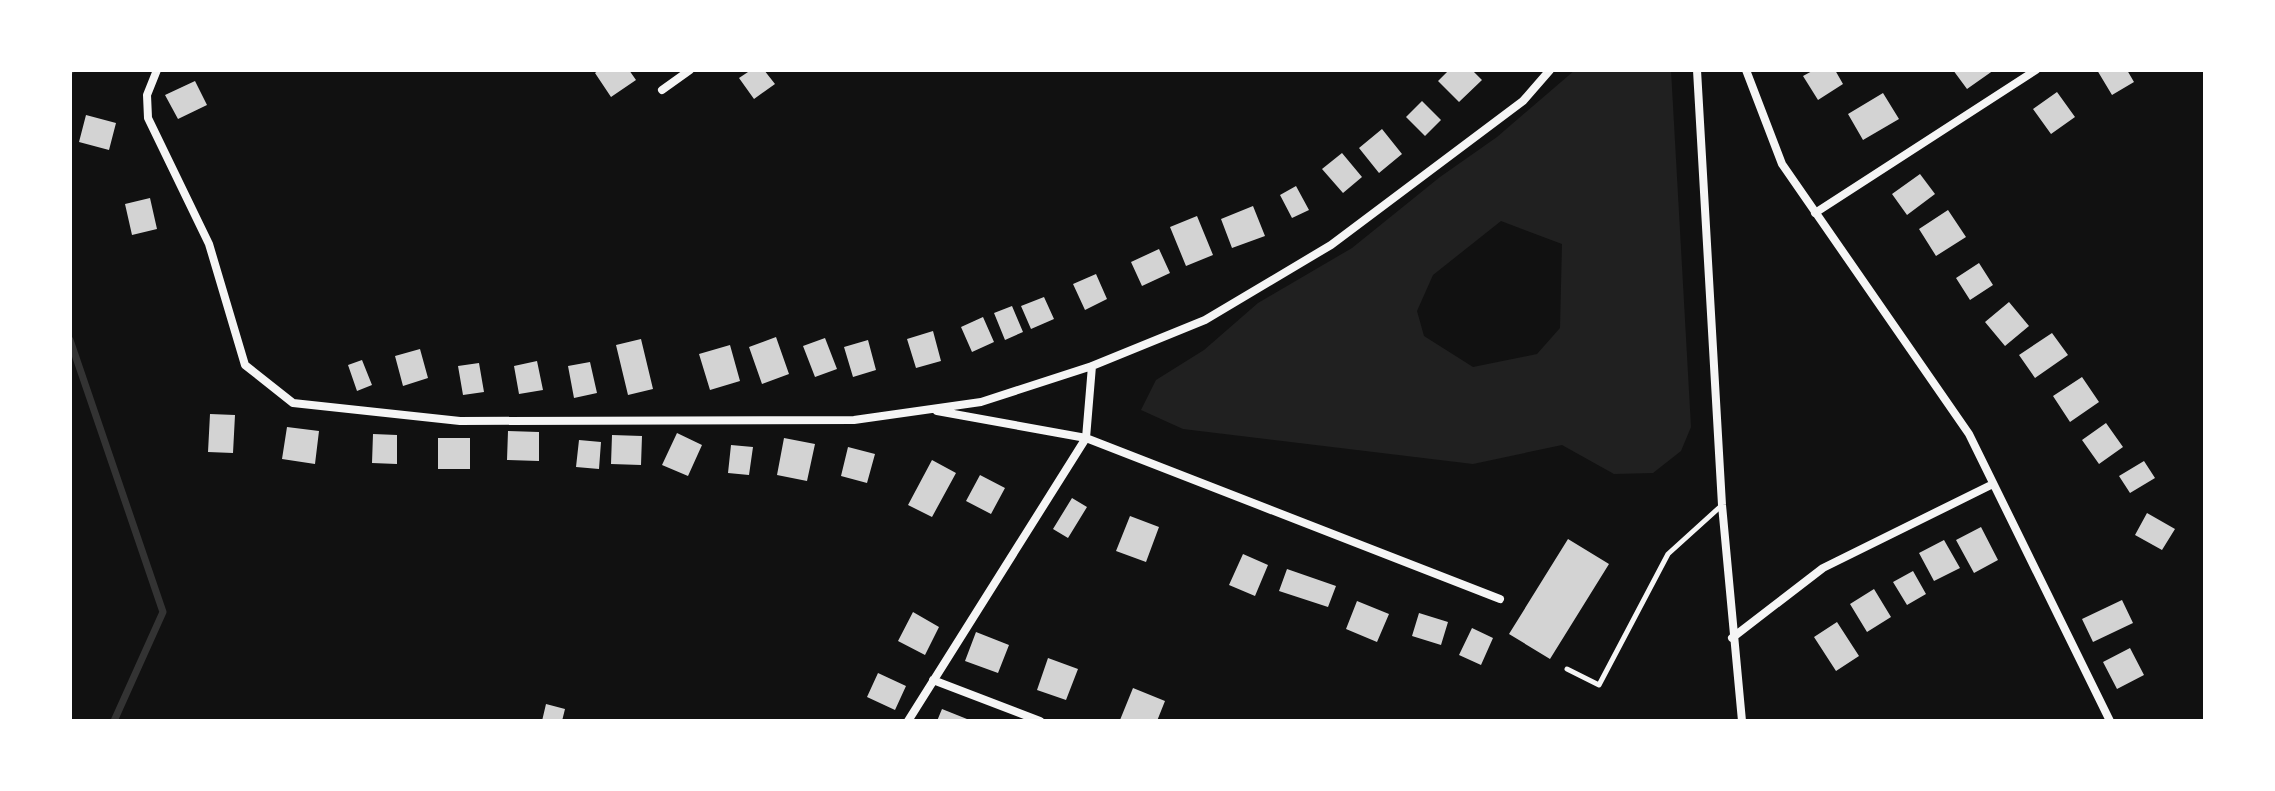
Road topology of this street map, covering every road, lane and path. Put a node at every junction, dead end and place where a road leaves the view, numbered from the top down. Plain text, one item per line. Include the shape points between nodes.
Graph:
1 (157, 70) edge
2 (690, 70) edge
3 (1550, 70) edge
4 (1697, 70) edge
5 (1746, 70) edge
6 (2036, 70) edge
7 (662, 90) dead end
8 (1815, 213) junction
9 (1092, 366) junction
10 (929, 409) junction
11 (1086, 438) junction
12 (1993, 484) junction
13 (1722, 505) junction
14 (1500, 599) dead end
15 (1732, 638) junction
16 (1567, 669) dead end
17 (933, 680) junction
18 (908, 721) edge
19 (1040, 721) edge
20 (1742, 721) edge
21 (2110, 721) edge

1 - 10 street via 147,95 148,118 209,244 245,365 293,403 460,421 854,420
2 - 7 street
3 - 9 street via 1523,101 1331,245 1205,320
4 - 13 street
5 - 8 street via 1782,164
6 - 8 street
8 - 12 street via 1969,434
9 - 10 street via 981,402
9 - 11 street
10 - 11 street
11 - 14 street
11 - 17 street
12 - 15 street via 1823,568
12 - 21 street
13 - 15 street
13 - 16 lane via 1668,554 1599,685
15 - 20 street
17 - 18 street
17 - 19 street

